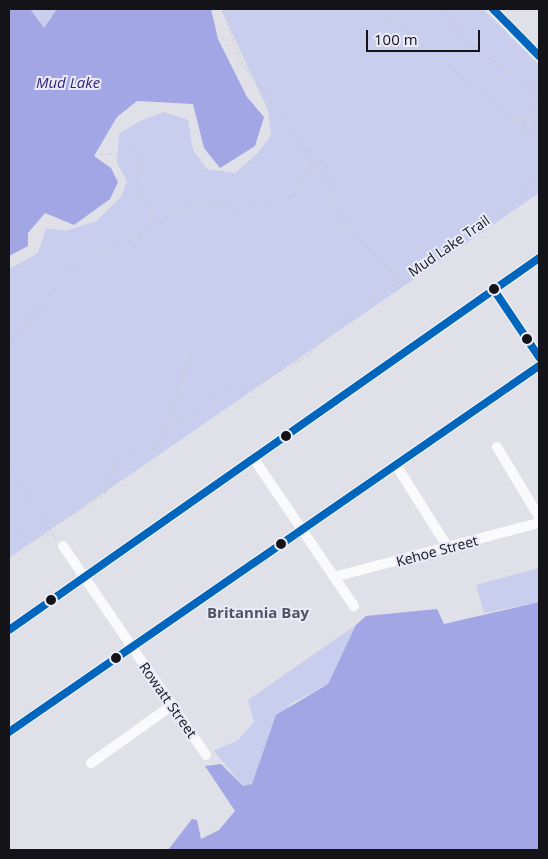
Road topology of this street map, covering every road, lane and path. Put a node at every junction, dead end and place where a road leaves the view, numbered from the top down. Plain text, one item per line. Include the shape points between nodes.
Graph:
1 (223, 9) edge
2 (380, 9) edge
3 (442, 9) edge
4 (494, 9) edge
5 (222, 38) dead end
6 (235, 40) junction
7 (539, 56) edge
8 (539, 93) edge
9 (532, 116) junction
10 (518, 123) junction
11 (536, 138) junction
12 (539, 140) edge
13 (306, 150) junction
14 (100, 154) dead end
15 (539, 168) edge
16 (157, 224) junction
17 (539, 258) edge
18 (400, 280) junction
19 (494, 290) junction
20 (9, 344) edge
21 (191, 348) dead end
22 (539, 357) edge
23 (539, 366) edge
24 (168, 424) junction
25 (497, 447) dead end
26 (254, 460) junction
27 (396, 464) junction
28 (9, 465) edge
29 (539, 517) edge
30 (539, 523) edge
31 (49, 529) junction
32 (9, 531) edge
33 (300, 532) junction
34 (51, 534) junction
35 (63, 546) joint
36 (449, 549) junction
37 (334, 577) junction
38 (85, 578) junction
39 (354, 606) dead end
40 (9, 630) edge
41 (131, 647) junction
42 (171, 706) junction
43 (9, 732) edge
44 (206, 755) dead end
45 (91, 763) dead end

1 - 6 path, Mud Lake Trail
2 - 10 path
3 - 8 path via 465,40
4 - 7 street
5 - 6 path
6 - 13 path, Mud Lake Trail via 241,61
8 - 9 path
9 - 10 path
9 - 11 path
10 - 11 path
11 - 12 path
13 - 16 path via 311,171 294,195 239,208 193,203
13 - 18 path, Mud Lake Trail via 326,166 330,192 345,222
14 - 16 path via 137,150 140,193
15 - 18 path, Mud Lake Trail via 511,204
16 - 20 path via 70,270
17 - 19 street
18 - 24 path via 339,323 307,356 258,383 221,389 203,406
19 - 22 street
19 - 26 street
21 - 24 path
23 - 27 street
24 - 31 path via 161,444 118,458 104,493
25 - 29 street
26 - 33 street
26 - 38 street
27 - 33 street
27 - 36 street
28 - 31 path
30 - 36 street, Kehoe Street
31 - 34 path
32 - 34 path via 32,538
33 - 37 street
33 - 41 street
34 - 35 path
35 - 38 street, Rowatt Street
36 - 37 street, Kehoe Street
37 - 39 street
38 - 40 street
38 - 41 street, Rowatt Street
41 - 42 street, Rowatt Street
41 - 43 street
42 - 44 street, Rowatt Street
42 - 45 street

